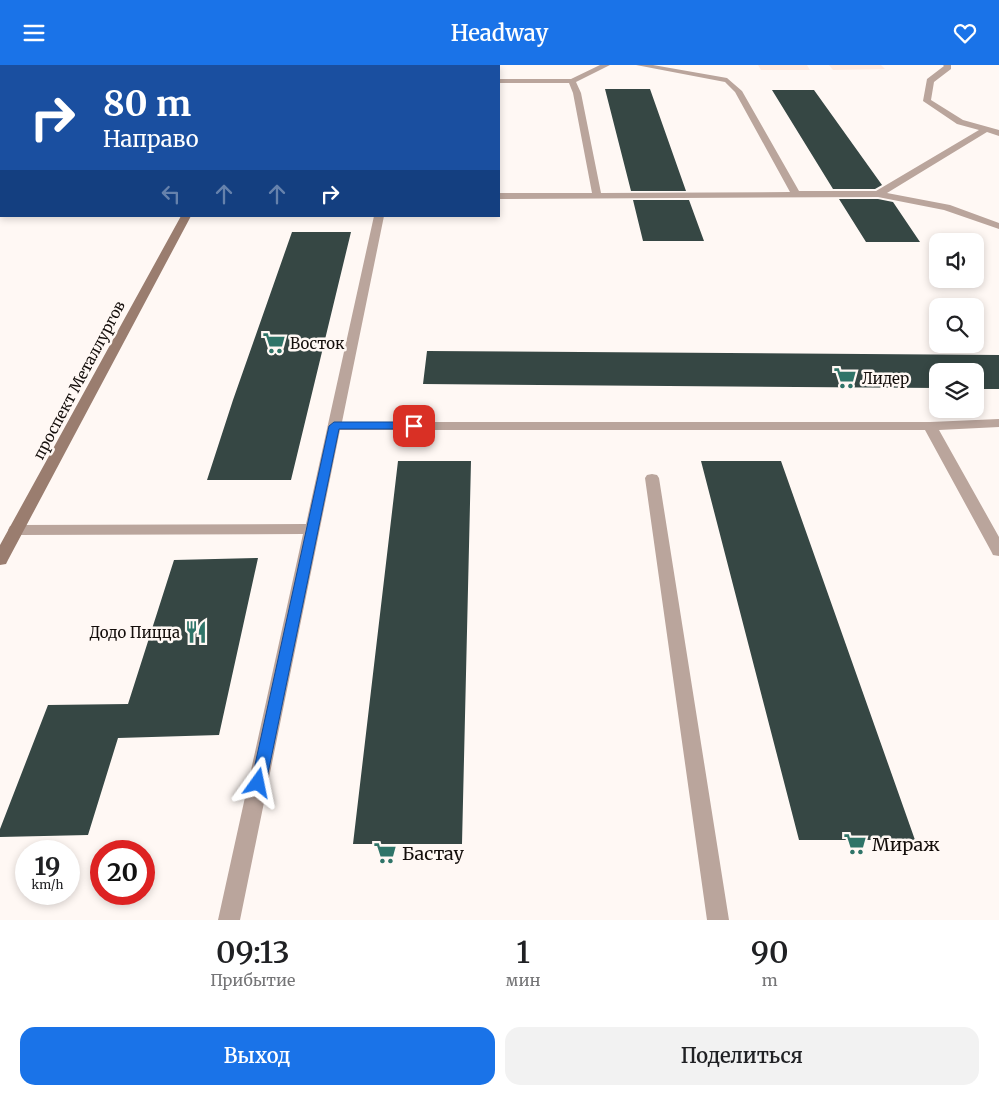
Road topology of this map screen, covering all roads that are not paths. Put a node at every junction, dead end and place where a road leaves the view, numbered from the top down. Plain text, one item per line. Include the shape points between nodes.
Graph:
1 (606, 65) edge
2 (640, 65) edge
3 (947, 65) edge
4 (500, 81) edge
5 (572, 81) junction
6 (985, 130) junction
7 (999, 133) edge
8 (796, 194) junction
9 (878, 194) junction
10 (500, 195) edge
11 (598, 195) junction
12 (185, 217) edge
13 (379, 217) edge
14 (999, 226) edge
15 (999, 423) edge
16 (334, 426) junction
17 (930, 426) junction
18 (652, 478) dead end
19 (312, 529) junction
20 (16, 530) junction
21 (999, 551) edge
22 (0, 560) edge
23 (229, 920) edge
24 (718, 920) edge

1 - 5 lane
2 - 8 lane via 727,79 738,91
3 - 6 lane via 930,81 927,101 960,122
4 - 5 lane
5 - 11 lane
6 - 7 lane
6 - 9 lane
8 - 9 lane
8 - 11 lane
9 - 14 lane via 946,207
10 - 11 lane
12 - 20 main road, проспект Металлургов
13 - 16 lane
15 - 17 lane
16 - 17 lane
16 - 19 lane
17 - 21 lane
18 - 24 lane
19 - 20 lane
19 - 23 lane
20 - 22 main road, проспект Металлургов

